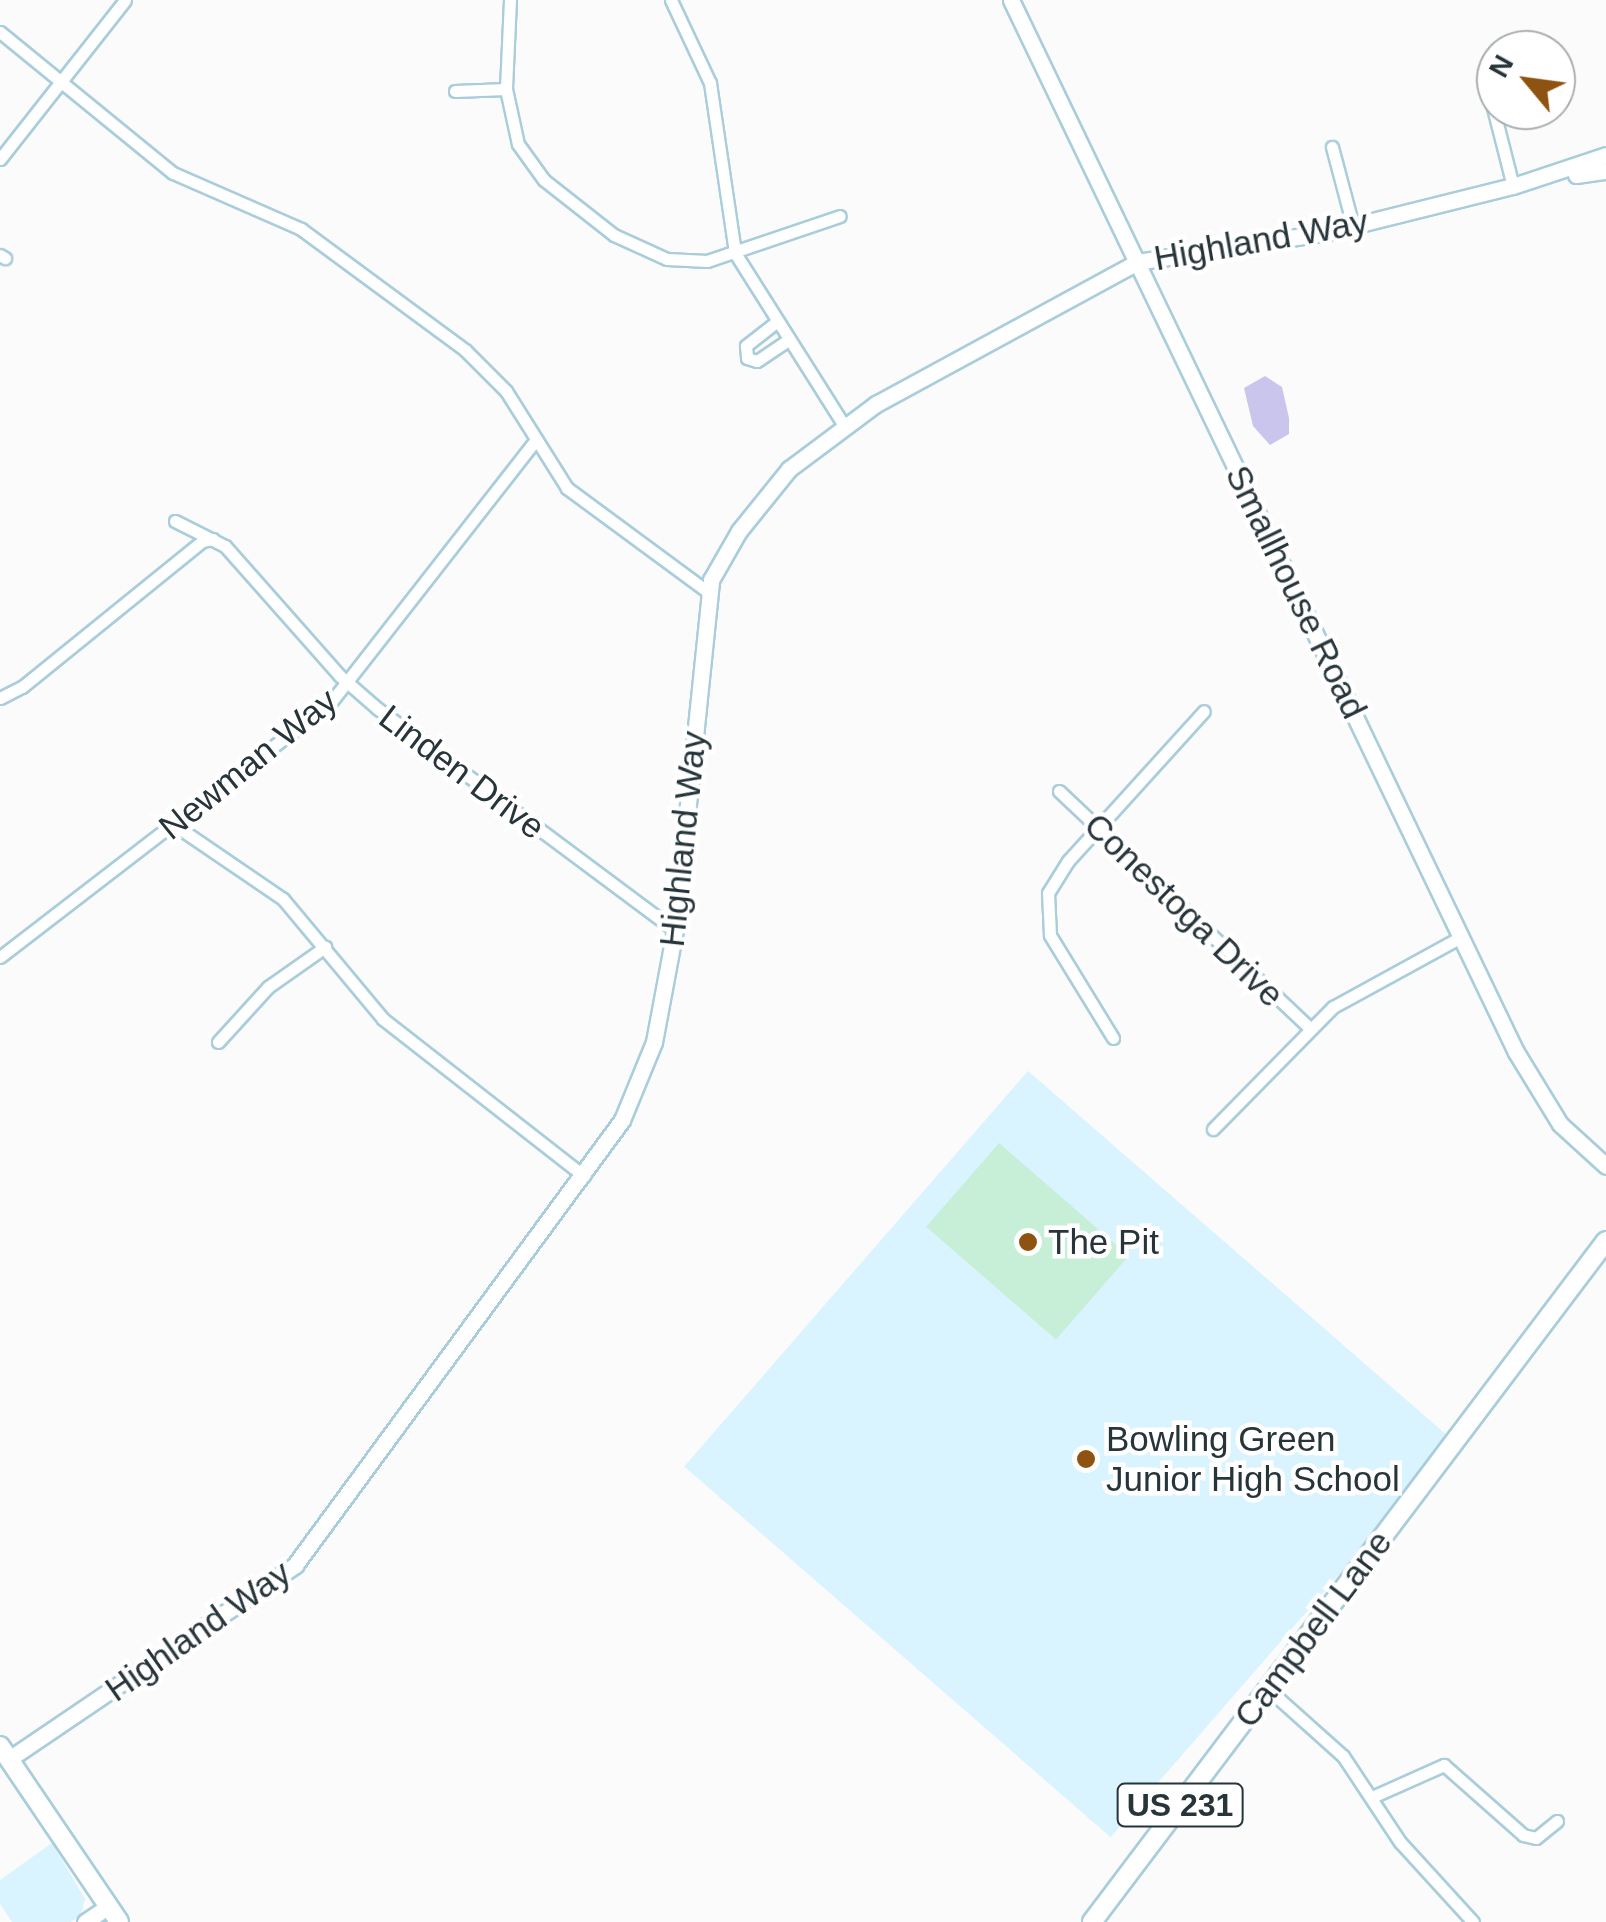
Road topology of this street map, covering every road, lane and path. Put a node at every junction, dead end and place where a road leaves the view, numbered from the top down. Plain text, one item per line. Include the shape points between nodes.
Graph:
1 (126, 0) edge
2 (510, 0) edge
3 (670, 0) edge
4 (1011, 0) edge
5 (0, 32) edge
6 (60, 83) junction
7 (506, 89) junction
8 (455, 91) dead end
9 (1499, 130) edge
10 (1332, 148) dead end
11 (1606, 155) edge
12 (0, 159) edge
13 (1606, 171) edge
14 (1514, 186) junction
15 (840, 216) dead end
16 (1353, 226) junction
17 (734, 253) junction
18 (1137, 262) junction
19 (775, 323) junction
20 (787, 341) junction
21 (843, 424) junction
22 (534, 442) junction
23 (175, 521) dead end
24 (217, 540) junction
25 (708, 592) junction
26 (348, 684) junction
27 (0, 698) edge
28 (1204, 711) dead end
29 (1059, 791) dead end
30 (173, 824) junction
31 (1099, 830) junction
32 (675, 930) junction
33 (1462, 937) junction
34 (326, 947) junction
35 (0, 957) edge
36 (1310, 1028) junction
37 (1113, 1038) dead end
38 (218, 1042) dead end
39 (1214, 1129) dead end
40 (1606, 1166) edge
41 (584, 1176) junction
42 (1606, 1241) edge
43 (1268, 1689) junction
44 (4, 1752) edge
45 (1372, 1797) junction
46 (1557, 1822) dead end
47 (108, 1906) junction
48 (85, 1922) edge
49 (120, 1922) edge
50 (1092, 1922) edge
51 (1472, 1922) edge

1 - 6 street
2 - 7 street
3 - 17 street via 710,83
4 - 18 street, Smallhouse Road
5 - 6 street
6 - 12 street
6 - 22 street via 172,173 301,230 465,350 506,392
7 - 8 street
7 - 17 street via 530,165 614,236 667,259
9 - 14 street
10 - 16 street
11 - 14 street, Highland Way
13 - 14 street, Highland Way
14 - 16 street, Highland Way
15 - 17 street
16 - 18 street, Highland Way
17 - 19 street
18 - 21 street, Highland Way
18 - 33 street, Smallhouse Road
19 - 20 street
19 - 20 street via 746,346 747,358 757,361
20 - 21 street
21 - 25 street, Highland Way via 768,493 722,555
22 - 25 street via 566,488
22 - 26 street, Newman Way
23 - 24 street, Linden Drive
24 - 26 street, Linden Drive
24 - 27 street via 202,541
25 - 32 street, Highland Way
26 - 30 street, Newman Way
26 - 32 street, Linden Drive
28 - 31 street
29 - 31 street, Conestoga Drive
30 - 34 street via 271,890
30 - 35 street, Newman Way
31 - 36 street, Conestoga Drive
31 - 37 street via 1068,861 1046,897 1050,934
32 - 41 street, Highland Way via 643,1075
33 - 36 street via 1362,988
33 - 40 street, Smallhouse Road via 1537,1092
34 - 38 street via 268,986
34 - 41 street via 370,1006 408,1042
36 - 39 street
41 - 44 street, Highland Way via 296,1565
42 - 43 main road, Campbell Lane / US 231
43 - 45 street via 1334,1746
43 - 50 main road, Campbell Lane / US 231
44 - 47 main road
45 - 46 street via 1444,1765 1523,1834 1536,1838
45 - 51 street via 1400,1842
47 - 48 street
47 - 49 main road

